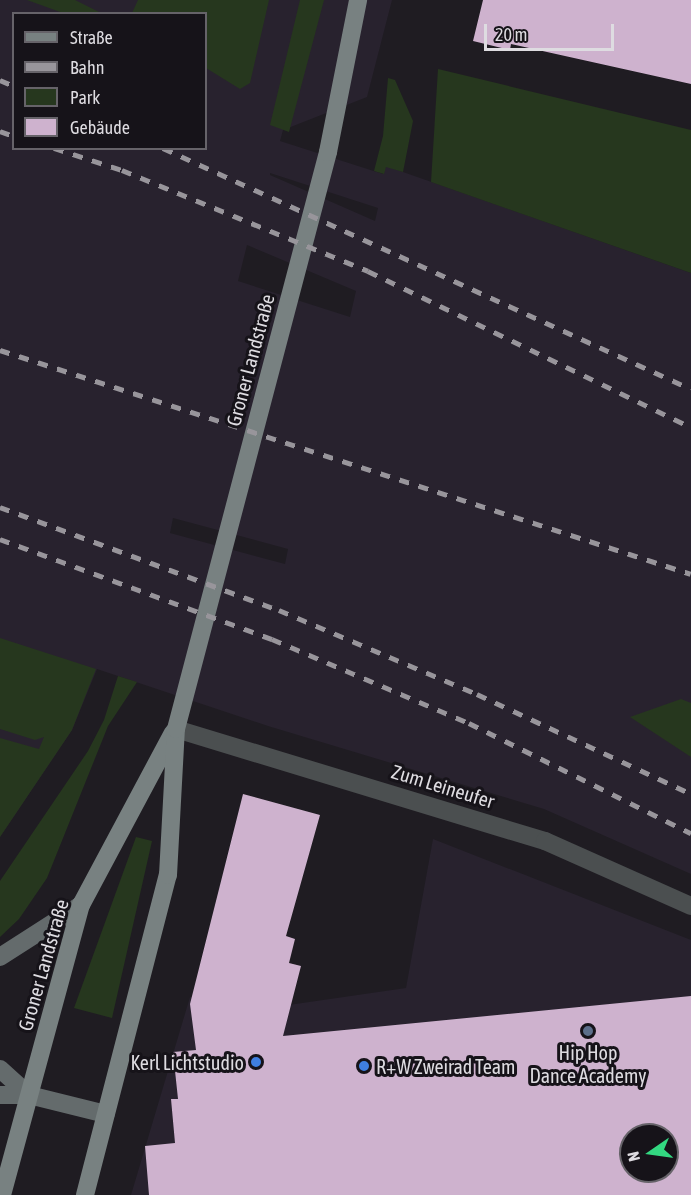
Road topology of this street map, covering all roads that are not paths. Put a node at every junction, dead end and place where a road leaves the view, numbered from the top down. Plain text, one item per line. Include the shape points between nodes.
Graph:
1 (358, 0) edge
2 (176, 729) junction
3 (81, 905) junction
4 (691, 906) edge
5 (0, 957) edge
6 (0, 1069) edge
7 (0, 1095) edge
8 (29, 1095) junction
9 (106, 1114) junction
10 (3, 1195) edge
11 (85, 1195) edge

1 - 2 main road, Groner Landstraße via 328,152
2 - 3 main road, Groner Landstraße
2 - 4 street, Zum Leineufer via 545,840
2 - 9 main road, Groner Landstraße via 168,875
3 - 5 main road
3 - 8 main road, Groner Landstraße
6 - 8 main road
7 - 8 main road
8 - 9 main road
8 - 10 main road, Groner Landstraße
9 - 11 main road, Groner Landstraße

